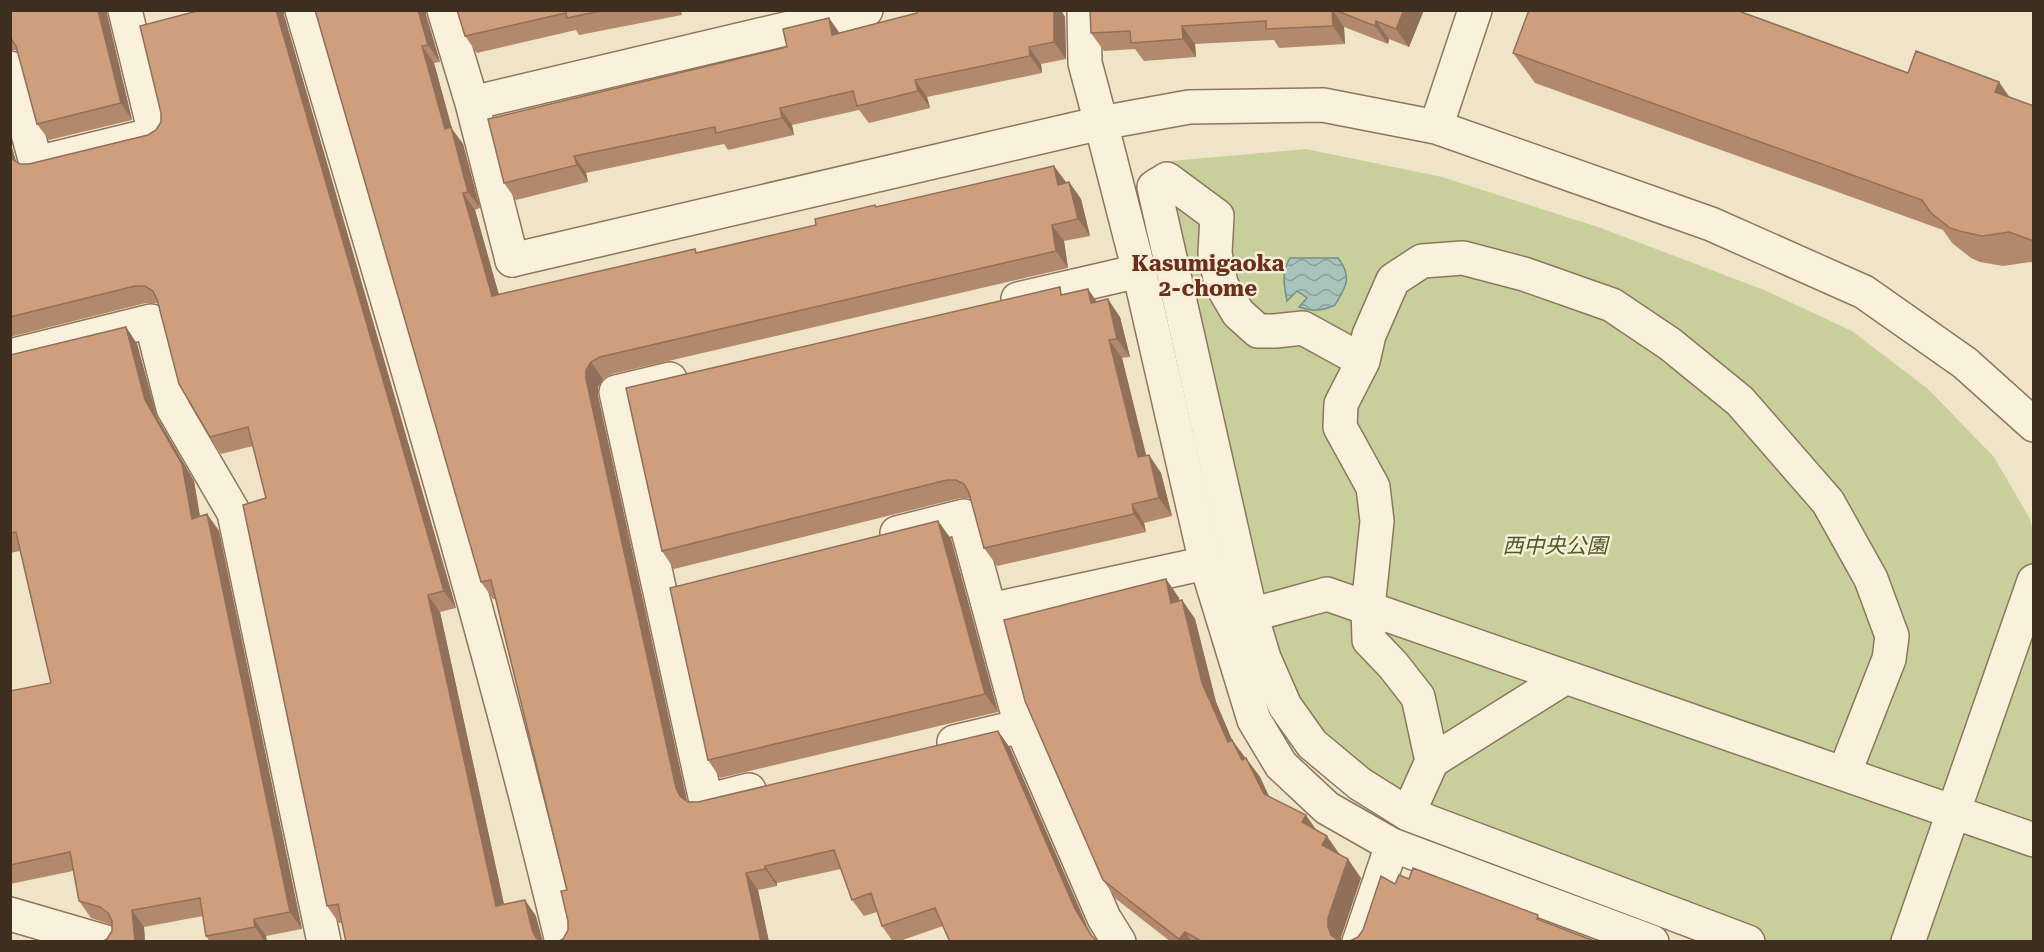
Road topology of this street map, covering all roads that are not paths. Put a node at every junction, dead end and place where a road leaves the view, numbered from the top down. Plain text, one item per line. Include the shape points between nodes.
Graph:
1 (125, 10) edge
2 (302, 10) edge
3 (444, 10) edge
4 (866, 10) edge
5 (1084, 10) edge
6 (1475, 10) edge
7 (10, 68) edge
8 (472, 103) junction
9 (1101, 123) junction
10 (1436, 127) junction
11 (1139, 271) junction
12 (988, 306) edge
13 (10, 356) edge
14 (1363, 361) junction
15 (697, 373) edge
16 (2034, 425) edge
17 (863, 542) edge
18 (1206, 563) junction
19 (2034, 581) edge
20 (694, 583) edge
21 (660, 591) junction
22 (1368, 608) junction
23 (990, 610) junction
24 (1251, 615) junction
25 (1566, 677) junction
26 (1021, 726) junction
27 (920, 750) edge
28 (1432, 761) junction
29 (1844, 774) junction
30 (773, 785) edge
31 (1952, 812) junction
32 (1408, 814) junction
33 (2034, 840) edge
34 (1392, 845) junction
35 (12, 924) edge
36 (106, 942) edge
37 (324, 942) edge
38 (562, 942) edge
39 (1119, 942) edge
40 (1359, 942) edge
41 (1652, 942) edge
42 (1748, 942) edge
43 (1908, 942) edge

1 - 7 street via 155,134 36,163
2 - 38 street via 427,434 532,817
3 - 8 street
4 - 8 street
5 - 9 street via 1085,63
6 - 10 street
8 - 9 street via 512,260
9 - 10 street via 1189,107 1323,105
9 - 11 street
10 - 16 street via 1711,225 1864,292 1965,363
11 - 12 street
11 - 18 street
13 - 37 street via 151,321 173,408 234,513
14 - 22 street via 1341,404 1340,427 1373,487 1377,521
14 - 24 street via 1303,328 1258,331 1238,313 1221,284 1215,253 1217,216 1167,179 1154,187
14 - 29 street via 1369,334 1393,280 1422,261 1463,258 1524,274 1612,305 1670,344 1740,401 1828,502 1871,579 1892,636 1889,659
15 - 21 street via 616,392
17 - 23 street via 964,516
18 - 23 street
18 - 34 street via 1254,720 1281,765 1327,808
19 - 31 street
20 - 21 street
21 - 30 street via 706,801
22 - 24 street via 1328,594
22 - 25 street
22 - 28 street via 1368,640 1418,697
23 - 26 street
24 - 32 street via 1264,658 1285,705 1312,744 1360,784
25 - 28 street
25 - 29 street
26 - 27 street
26 - 39 street via 1104,918
28 - 32 street
29 - 31 street
31 - 33 street
31 - 43 street
32 - 42 street
34 - 40 street
34 - 41 street
35 - 36 street

